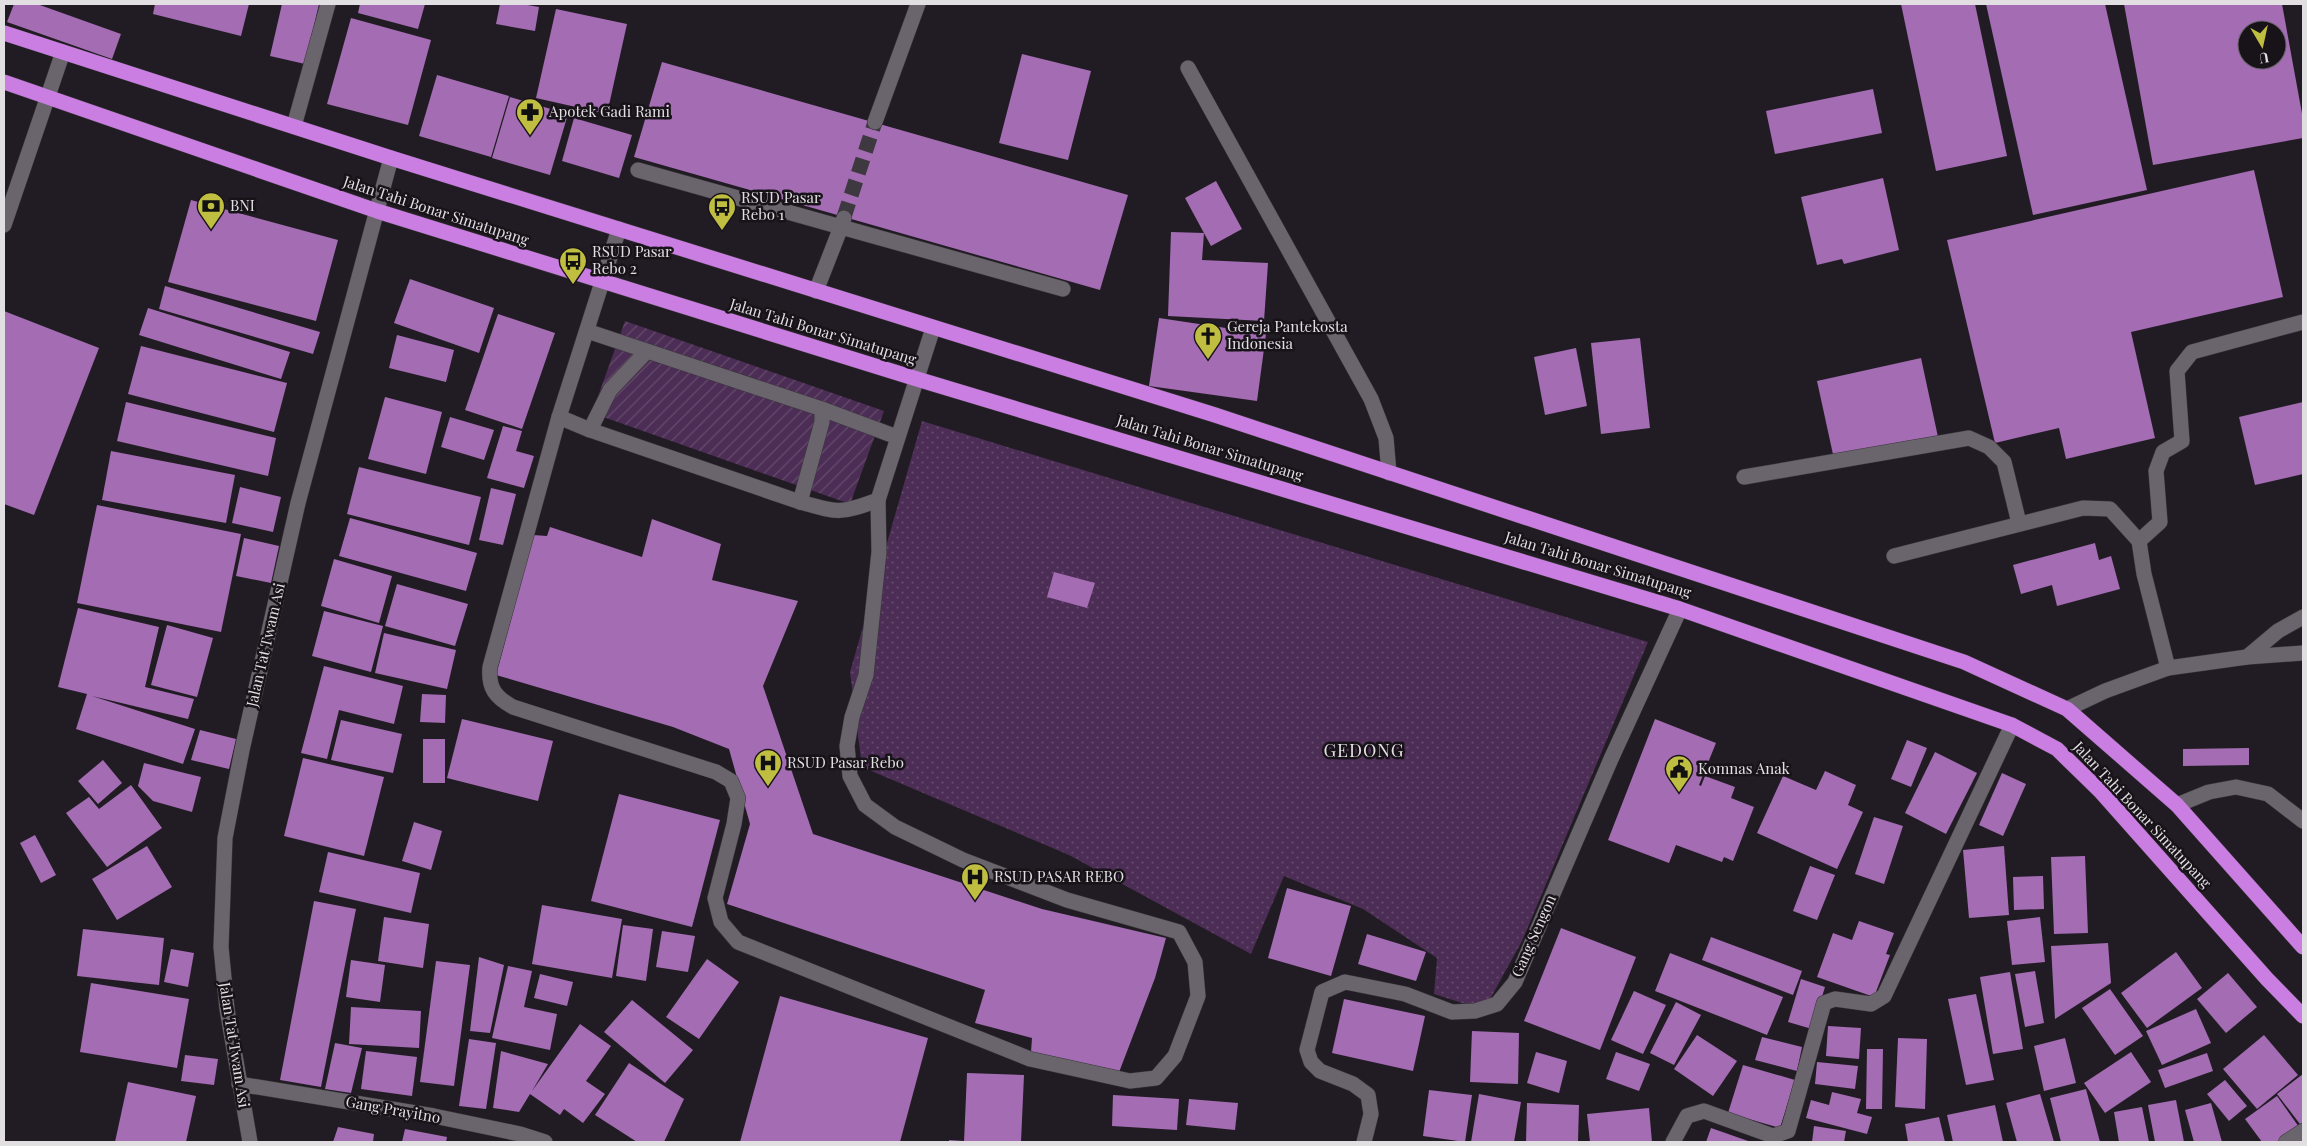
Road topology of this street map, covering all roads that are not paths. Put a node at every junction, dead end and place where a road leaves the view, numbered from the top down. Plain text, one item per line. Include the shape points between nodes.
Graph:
1 (328, 4) edge
2 (918, 4) edge
3 (4, 33) edge
4 (63, 52) junction
5 (1188, 68) dead end
6 (4, 82) edge
7 (46, 97) junction
8 (875, 122) tunnel mouth
9 (294, 126) junction
10 (390, 158) junction
11 (638, 170) dead end
12 (377, 211) junction
13 (843, 222) junction
14 (4, 225) edge
15 (619, 229) junction
16 (602, 282) junction
17 (1063, 289) dead end
18 (816, 291) junction
19 (2303, 322) edge
20 (933, 328) junction
21 (587, 331) junction
22 (647, 351) junction
23 (917, 379) junction
24 (822, 409) junction
25 (559, 417) junction
26 (590, 430) junction
27 (897, 437) junction
28 (1389, 472) junction
29 (1744, 478) dead end
30 (878, 500) junction
31 (800, 502) junction
32 (2019, 523) junction
33 (2139, 542) junction
34 (1894, 556) dead end
35 (1680, 609) junction
36 (2303, 617) edge
37 (2303, 653) edge
38 (2247, 657) junction
39 (2168, 668) junction
40 (2067, 709) junction
41 (2012, 725) junction
42 (2177, 805) junction
43 (2303, 821) edge
44 (2303, 947) edge
45 (2303, 1016) edge
46 (239, 1084) junction
47 (2303, 1131) edge
48 (250, 1142) edge
49 (544, 1142) edge
50 (1364, 1142) edge
51 (1673, 1142) edge
52 (2286, 1142) edge

1 - 9 street
2 - 8 street
3 - 4 highway, Jalan Tahi Bonar Simatupang
4 - 7 street
4 - 9 highway, Jalan Tahi Bonar Simatupang
5 - 28 street via 1371,399 1386,438
6 - 7 highway, Jalan Tahi Bonar Simatupang
7 - 12 highway, Jalan Tahi Bonar Simatupang
7 - 14 street
9 - 10 highway, Jalan Tahi Bonar Simatupang
10 - 12 street, Jalan Tat Twam Asi
10 - 15 highway, Jalan Tahi Bonar Simatupang
11 - 13 street
12 - 16 highway, Jalan Tahi Bonar Simatupang
12 - 46 street, Jalan Tat Twam Asi via 298,503 242,750 226,838 221,947
13 - 17 street
13 - 18 street
15 - 16 street
15 - 18 highway, Jalan Tahi Bonar Simatupang
16 - 21 street
16 - 23 highway, Jalan Tahi Bonar Simatupang
18 - 20 highway, Jalan Tahi Bonar Simatupang
19 - 33 street via 2192,352 2177,371 2182,441 2163,452 2156,471 2160,522
20 - 23 street
20 - 28 highway, Jalan Tahi Bonar Simatupang
21 - 22 street
21 - 25 street
22 - 24 street
22 - 26 street via 610,390
23 - 27 street
23 - 35 highway, Jalan Tahi Bonar Simatupang
24 - 27 street
24 - 31 street via 822,422
25 - 26 street
25 - 30 street via 490,667 492,691 513,707 716,772 731,781 738,798 714,898 721,922 738,942 1030,1059 1130,1081 1156,1078 1175,1056 1198,996 1195,962 1179,932 1067,900 964,860 895,828 865,805 850,776 847,746 852,716 866,675 879,552
26 - 31 street
27 - 30 street
28 - 40 highway, Jalan Tahi Bonar Simatupang via 1964,662
29 - 32 street via 1969,438 1989,447 2004,462
30 - 31 street via 850,511 834,512
32 - 33 street via 2083,508 2110,509
32 - 34 street
33 - 39 street
35 - 41 highway, Jalan Tahi Bonar Simatupang
35 - 50 street, Gang Sengon via 1515,982 1498,1004 1475,1011 1452,1012 1405,994 1345,982 1322,992 1308,1050 1311,1062 1320,1071 1354,1084 1368,1095 1371,1114
36 - 38 street via 2278,631
37 - 38 street
38 - 39 street
39 - 40 street
40 - 42 highway, Jalan Tahi Bonar Simatupang
41 - 45 highway, Jalan Tahi Bonar Simatupang via 2057,749 2101,792
41 - 51 street via 1884,996 1871,1004 1835,999 1824,1003 1788,1131 1773,1136 1704,1111 1687,1116
42 - 43 street via 2209,792 2236,787 2268,794
42 - 44 highway, Jalan Tahi Bonar Simatupang
46 - 48 street, Jalan Tat Twam Asi
46 - 49 street, Gang Prayitno via 434,1116
47 - 52 street

